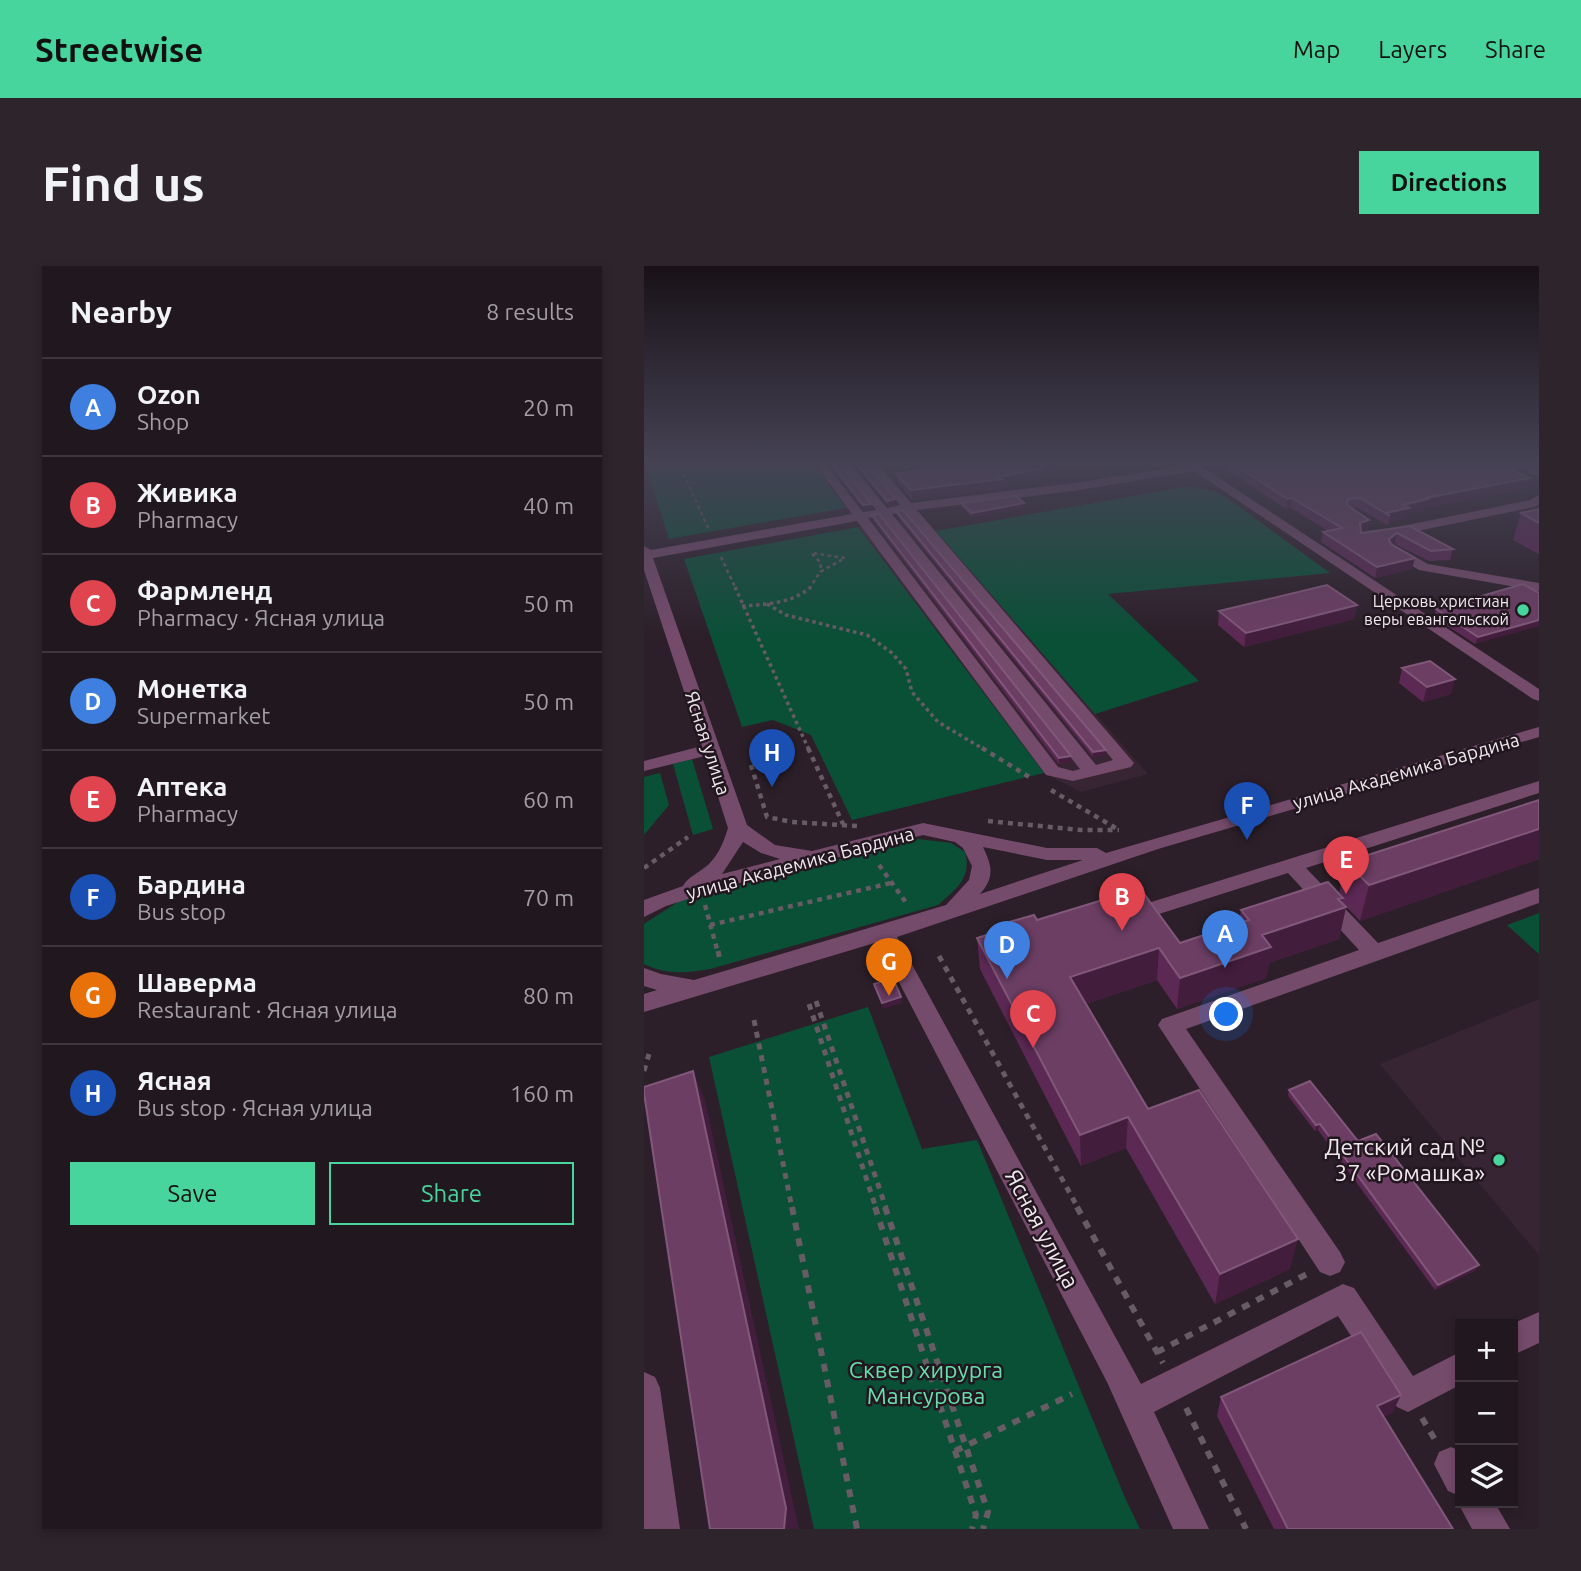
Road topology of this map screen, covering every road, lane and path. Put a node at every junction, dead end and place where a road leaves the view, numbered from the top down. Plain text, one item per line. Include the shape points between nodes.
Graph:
1 (705, 520) edge
2 (841, 520) edge
3 (865, 520) edge
4 (890, 520) edge
5 (918, 520) edge
6 (1274, 520) edge
7 (1445, 520) edge
8 (1379, 532) edge
9 (937, 541) junction
10 (715, 543) junction
11 (911, 545) junction
12 (884, 549) junction
13 (1395, 550) edge
14 (645, 552) edge
15 (820, 572) junction
16 (1539, 587) edge
17 (652, 600) edge
18 (767, 604) junction
19 (742, 606) junction
20 (1539, 696) edge
21 (1539, 732) edge
22 (712, 749) junction
23 (751, 765) dead end
24 (644, 766) edge
25 (1091, 770) junction
26 (1034, 780) dead end
27 (1044, 786) dead end
28 (1539, 787) edge
29 (843, 824) junction
30 (855, 827) dead end
31 (738, 828) junction
32 (1119, 830) dead end
33 (959, 835) junction
34 (688, 837) dead end
35 (1151, 845) junction
36 (835, 852) junction
37 (879, 865) dead end
38 (1292, 865) junction
39 (644, 868) edge
40 (891, 883) junction
41 (1539, 895) edge
42 (705, 904) dead end
43 (651, 905) edge
44 (910, 907) dead end
45 (951, 911) junction
46 (1137, 914) edge
47 (710, 925) junction
48 (884, 933) junction
49 (1374, 953) junction
50 (939, 956) dead end
51 (720, 961) dead end
52 (644, 976) edge
53 (713, 984) junction
54 (644, 1003) edge
55 (754, 1020) dead end
56 (649, 1054) dead end
57 (644, 1071) edge
58 (1330, 1262) joint
59 (1539, 1326) edge
60 (1518, 1337) edge
61 (1157, 1352) junction
62 (1455, 1371) edge
63 (1174, 1384) junction
64 (644, 1388) edge
65 (1072, 1394) dead end
66 (1408, 1396) junction
67 (1134, 1405) junction
68 (966, 1446) junction
69 (956, 1451) junction
70 (1455, 1472) edge
71 (1478, 1508) edge
72 (662, 1529) edge
73 (857, 1529) edge
74 (972, 1529) edge
75 (983, 1529) edge
76 (1191, 1529) edge
77 (1246, 1529) edge
78 (1492, 1529) edge

1 - 10 path
2 - 10 street
3 - 12 street
4 - 11 street
5 - 9 street
6 - 20 street
7 - 8 street
9 - 11 street
9 - 25 street via 1125,763
10 - 14 street
10 - 19 path
11 - 12 street
11 - 25 street
12 - 25 street via 1052,771 1073,776
13 - 16 street via 1424,567
14 - 17 street, Ясная улица
15 - 15 path via 831,564 845,558 812,553 821,563
15 - 18 path via 799,597
17 - 22 street, Ясная улица
18 - 19 path
18 - 26 path via 786,615 867,635 906,669 912,692 938,723
19 - 29 path
21 - 35 street, улица Академика Бардина
22 - 24 street
22 - 31 street, Ясная улица
23 - 29 path via 767,817
27 - 32 path
28 - 38 street
29 - 30 path
31 - 36 street via 763,849 779,854
31 - 43 street via 729,854 703,881
33 - 35 street, улица Академика Бардина via 1068,856
33 - 36 street, улица Академика Бардина via 923,829
33 - 45 street, улица Академика Бардина via 971,844 982,866 979,881
34 - 39 path
35 - 45 street, улица Академика Бардина
36 - 43 street, улица Академика Бардина
37 - 40 path
38 - 46 street
38 - 49 street
40 - 44 path
40 - 47 path
41 - 49 street
42 - 47 path
45 - 48 street, улица Академика Бардина
47 - 51 path
48 - 53 street, улица Академика Бардина
48 - 67 street, Ясная улица
49 - 58 street via 1170,1025
50 - 61 path
52 - 53 street, улица Академика Бардина via 686,988
53 - 54 street, улица Академика Бардина
55 - 73 path
56 - 57 path
58 - 61 path
59 - 60 street
61 - 63 path
62 - 66 street
63 - 66 street via 1343,1298
63 - 67 street
63 - 77 path
64 - 72 street
65 - 68 path
66 - 70 path
67 - 76 street, Ясная улица
68 - 69 path
68 - 69 path via 812,1003
68 - 75 path via 988,1512
69 - 74 path via 976,1515
71 - 78 street

